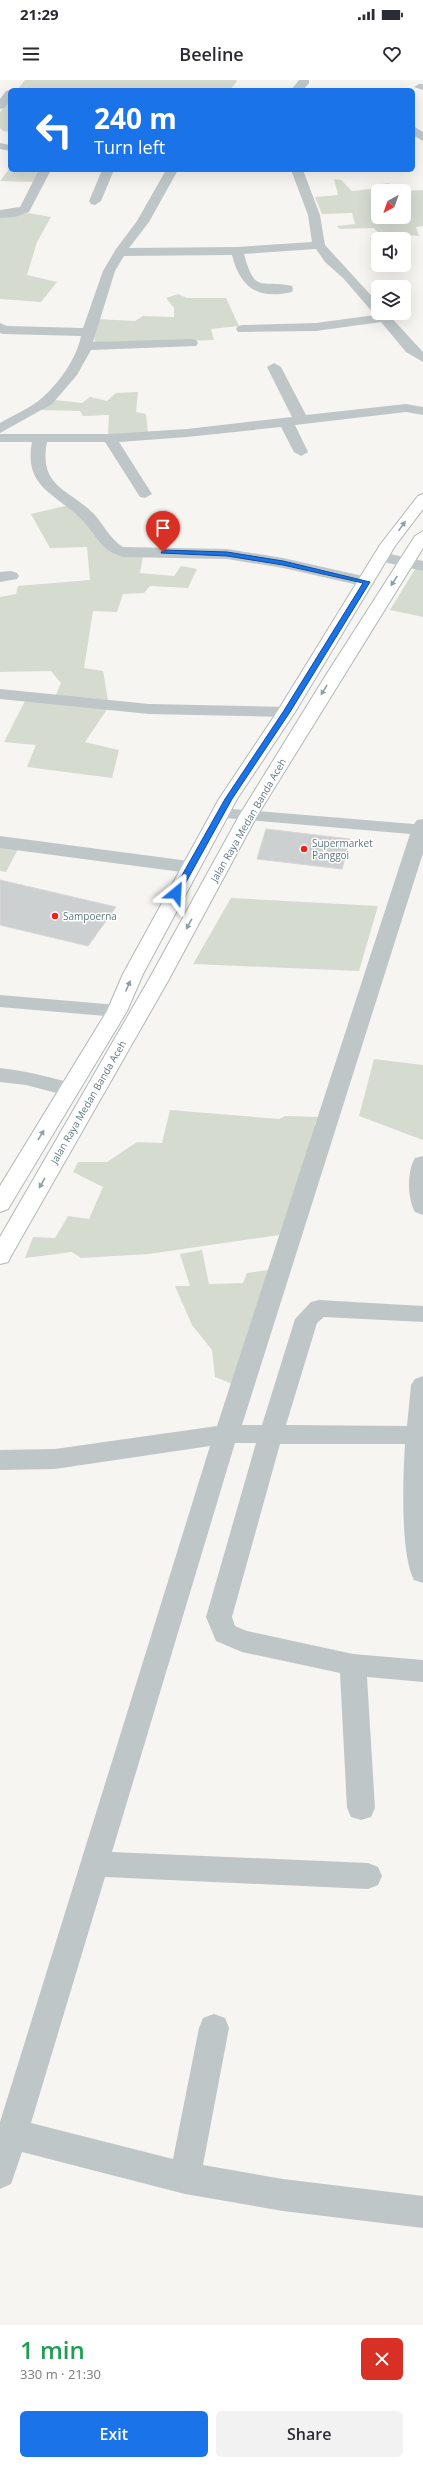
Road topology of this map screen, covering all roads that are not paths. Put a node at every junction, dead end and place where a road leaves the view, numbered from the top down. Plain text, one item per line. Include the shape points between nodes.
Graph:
1 (304, 80) edge
2 (298, 88) edge
3 (8, 96) edge
4 (0, 106) edge
5 (415, 131) edge
6 (423, 138) edge
7 (44, 172) edge
8 (107, 172) edge
9 (171, 172) edge
10 (298, 172) edge
11 (95, 201) dead end
12 (0, 214) edge
13 (318, 245) junction
14 (237, 251) junction
15 (120, 252) junction
16 (287, 288) dead end
17 (371, 302) edge
18 (371, 316) edge
19 (386, 320) edge
20 (243, 329) dead end
21 (1, 330) edge
22 (88, 332) junction
23 (191, 343) dead end
24 (86, 346) junction
25 (423, 358) edge
26 (274, 367) dead end
27 (423, 411) edge
28 (302, 421) junction
29 (286, 422) junction
30 (0, 429) edge
31 (0, 438) edge
32 (110, 438) junction
33 (40, 439) junction
34 (301, 452) dead end
35 (145, 494) dead end
36 (423, 499) edge
37 (423, 536) edge
38 (381, 557) junction
39 (415, 564) edge
40 (367, 582) junction
41 (0, 694) edge
42 (286, 712) junction
43 (220, 813) junction
44 (248, 816) junction
45 (422, 828) edge
46 (0, 842) edge
47 (189, 867) junction
48 (0, 1001) edge
49 (117, 1011) junction
50 (0, 1075) edge
51 (68, 1089) junction
52 (423, 1163) edge
53 (0, 1204) edge
54 (423, 1207) edge
55 (0, 1256) edge
56 (423, 1314) edge
57 (423, 1385) edge
58 (226, 1434) junction
59 (271, 1434) junction
60 (420, 1435) edge
61 (0, 1460) edge
62 (421, 1546) edge
63 (423, 1573) edge
64 (353, 1665) junction
65 (423, 1671) edge
66 (361, 1808) dead end
67 (95, 1864) junction
68 (368, 1876) dead end
69 (214, 2028) dead end
70 (12, 2134) junction
71 (0, 2173) edge
72 (186, 2178) junction
73 (423, 2212) edge

1 - 2 street
3 - 4 street
5 - 6 street
7 - 12 street via 25,209
8 - 11 street
9 - 15 street via 143,222
10 - 13 street via 314,215
13 - 14 street
13 - 17 street via 328,259 348,275
14 - 15 street
14 - 16 street via 244,277 248,282 263,288
15 - 22 street via 109,271
18 - 20 street via 316,327
19 - 25 street via 411,349
21 - 22 street
22 - 24 street
23 - 24 street
24 - 30 street via 72,372 47,401
26 - 28 street
27 - 28 street via 402,408
28 - 29 street
29 - 32 street via 210,431
29 - 34 street
31 - 33 street
32 - 33 street
32 - 35 street
33 - 40 street via 36,456 39,471 46,483 82,512 114,550 227,554 283,563
38 -> 36 highway
37 - 39 highway, Jalan Raya Medan Banda Aceh
38 - 39 street
38 - 40 highway
39 -> 44 highway, Jalan Raya Medan Banda Aceh via 334,675
40 - 42 highway
41 - 42 street via 149,709
42 - 43 highway
43 - 44 street
43 - 47 highway
44 - 45 street
44 -> 55 highway, Jalan Raya Medan Banda Aceh via 158,981
45 - 58 street
46 - 47 street
49 -> 47 highway via 133,974
48 - 49 street
49 - 51 highway
50 - 51 street via 26,1078
53 -> 51 highway
52 - 54 street via 420,1171
56 - 59 street via 319,1308 312,1313 307,1319
57 - 60 street
58 - 59 street
58 - 61 street via 55,1459
58 - 67 street
59 - 60 street
59 - 64 street via 219,1617 225,1633 242,1641
60 - 62 street
62 - 63 street
64 - 65 street
64 - 66 street
67 - 68 street
67 - 70 street
69 - 72 street
70 - 71 street
70 - 72 street
72 - 73 street via 283,2195

